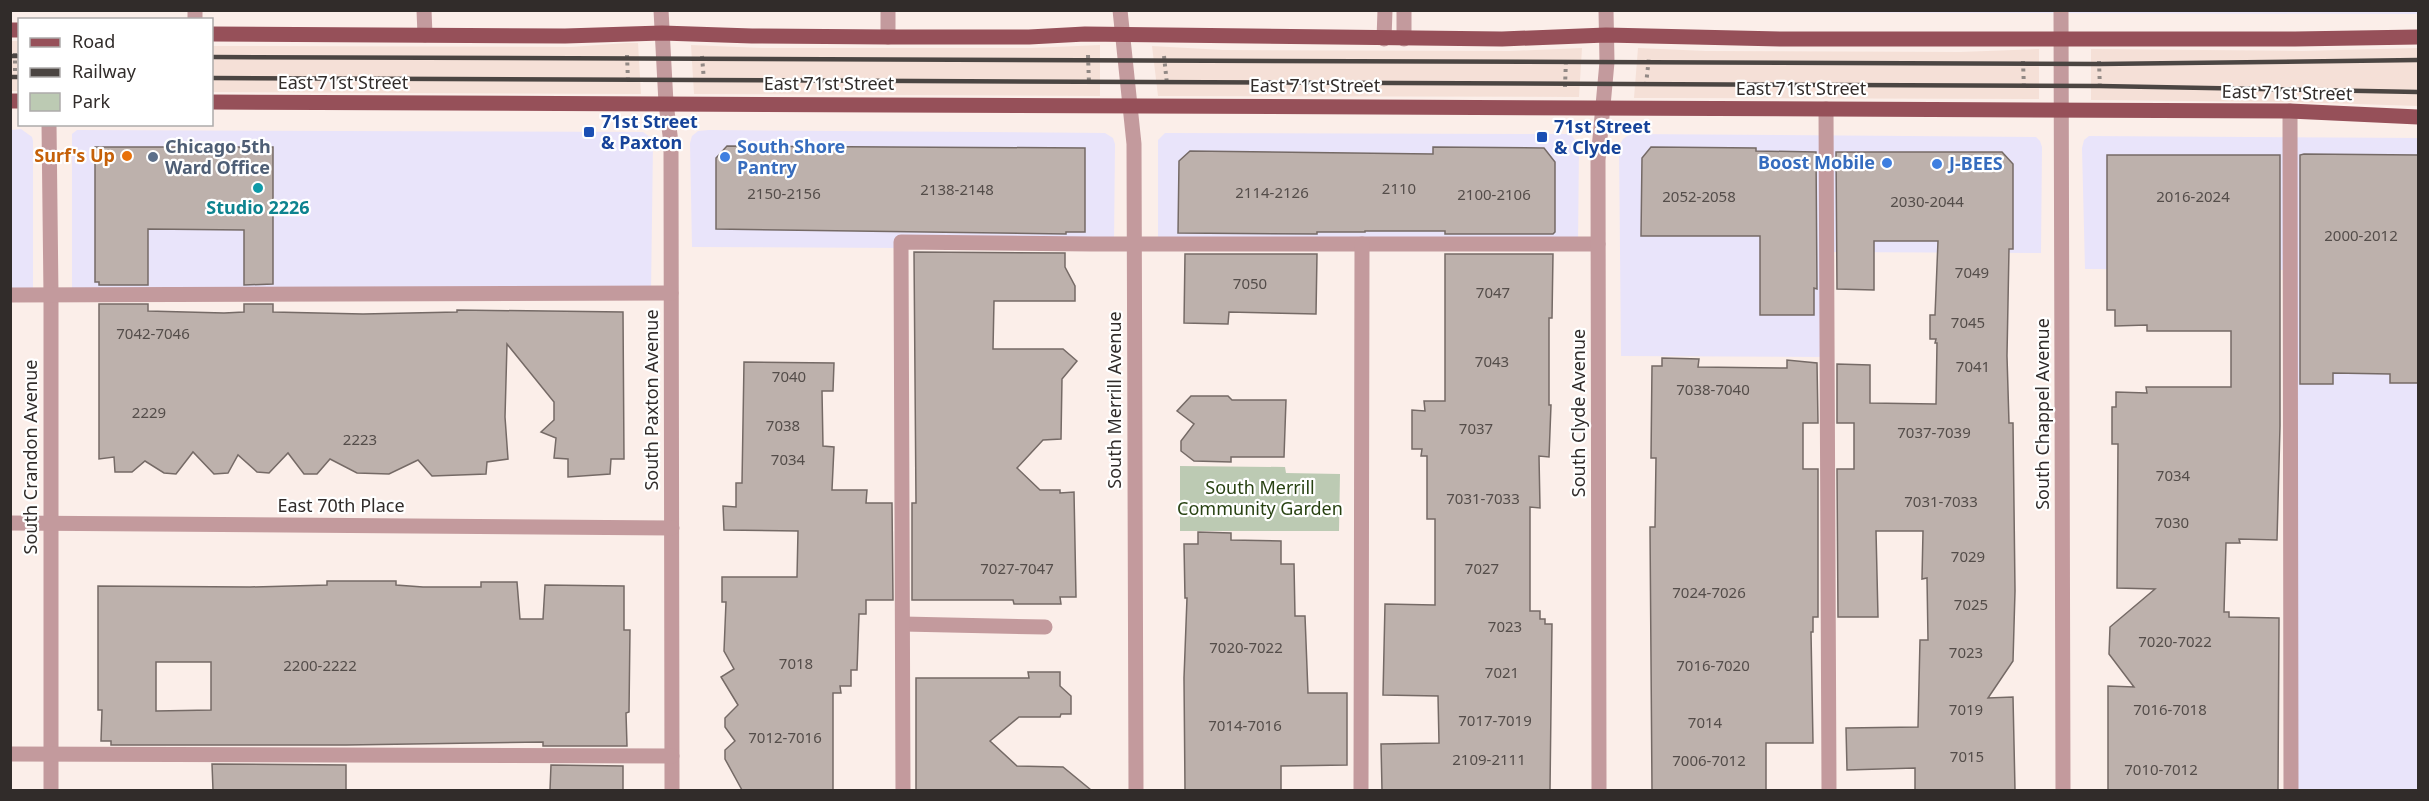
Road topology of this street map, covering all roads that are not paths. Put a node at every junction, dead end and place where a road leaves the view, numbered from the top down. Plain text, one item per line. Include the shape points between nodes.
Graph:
1 (424, 10) edge
2 (661, 10) edge
3 (888, 10) edge
4 (1120, 10) edge
5 (1385, 10) edge
6 (1404, 10) edge
7 (1606, 10) edge
8 (2061, 10) edge
9 (662, 33) junction
10 (213, 34) edge
11 (425, 35) junction
12 (1122, 35) junction
13 (1606, 35) junction
14 (888, 37) junction
15 (2418, 37) edge
16 (2062, 38) junction
17 (1384, 39) junction
18 (1404, 39) junction
19 (213, 102) edge
20 (666, 103) junction
21 (1129, 106) junction
22 (1602, 108) junction
23 (1827, 109) junction
24 (2062, 110) junction
25 (2290, 111) junction
26 (2418, 117) edge
27 (49, 126) edge
28 (1134, 244) junction
29 (1362, 244) junction
30 (1598, 244) junction
31 (671, 293) junction
32 (10, 295) edge
33 (51, 295) junction
34 (10, 524) edge
35 (50, 524) junction
36 (672, 528) junction
37 (903, 624) junction
38 (1045, 627) dead end
39 (10, 754) edge
40 (51, 755) junction
41 (672, 756) junction
42 (51, 790) edge
43 (672, 790) edge
44 (903, 790) edge
45 (1136, 790) edge
46 (1361, 790) edge
47 (1599, 790) edge
48 (1829, 790) edge
49 (2062, 790) edge
50 (2291, 790) edge

1 - 11 street
2 - 9 street, South Paxton Avenue
3 - 14 street
4 - 12 street, South Merrill Avenue
5 - 17 street
6 - 18 street
7 - 13 street, South Clyde Avenue
8 - 16 street, South Chappel Avenue
9 - 11 main road
9 - 14 main road
9 - 20 street, South Paxton Avenue
10 - 11 main road
12 - 14 main road
12 - 17 main road
12 - 21 street, South Merrill Avenue
13 - 16 main road via 1738,39
13 - 18 main road
13 - 22 street, South Clyde Avenue
15 - 16 main road
16 - 24 street, South Chappel Avenue
17 - 18 main road
19 - 20 main road, East 71st Street
20 - 21 main road, East 71st Street
20 - 31 street, South Paxton Avenue via 671,143
21 - 22 main road, East 71st Street
21 - 28 street, South Merrill Avenue via 1134,144
22 - 23 main road, East 71st Street
22 - 30 street, South Clyde Avenue
23 - 24 main road, East 71st Street
23 - 48 street
24 - 25 main road, East 71st Street
24 - 49 street, South Chappel Avenue
25 - 26 main road, East 71st Street
25 - 50 street
27 - 33 street, South Crandon Avenue
28 - 29 street
28 - 37 street via 901,242
28 - 45 street, South Merrill Avenue
29 - 30 street
29 - 46 street
30 - 47 street, South Clyde Avenue
31 - 33 street
31 - 36 street, South Paxton Avenue
32 - 33 street
33 - 35 street, South Crandon Avenue
34 - 35 street, East 70th Place
35 - 36 street, East 70th Place
35 - 40 street, South Crandon Avenue
36 - 41 street, South Paxton Avenue
37 - 38 street
37 - 44 street
39 - 40 street
40 - 41 street
40 - 42 street, South Crandon Avenue
41 - 43 street, South Paxton Avenue

